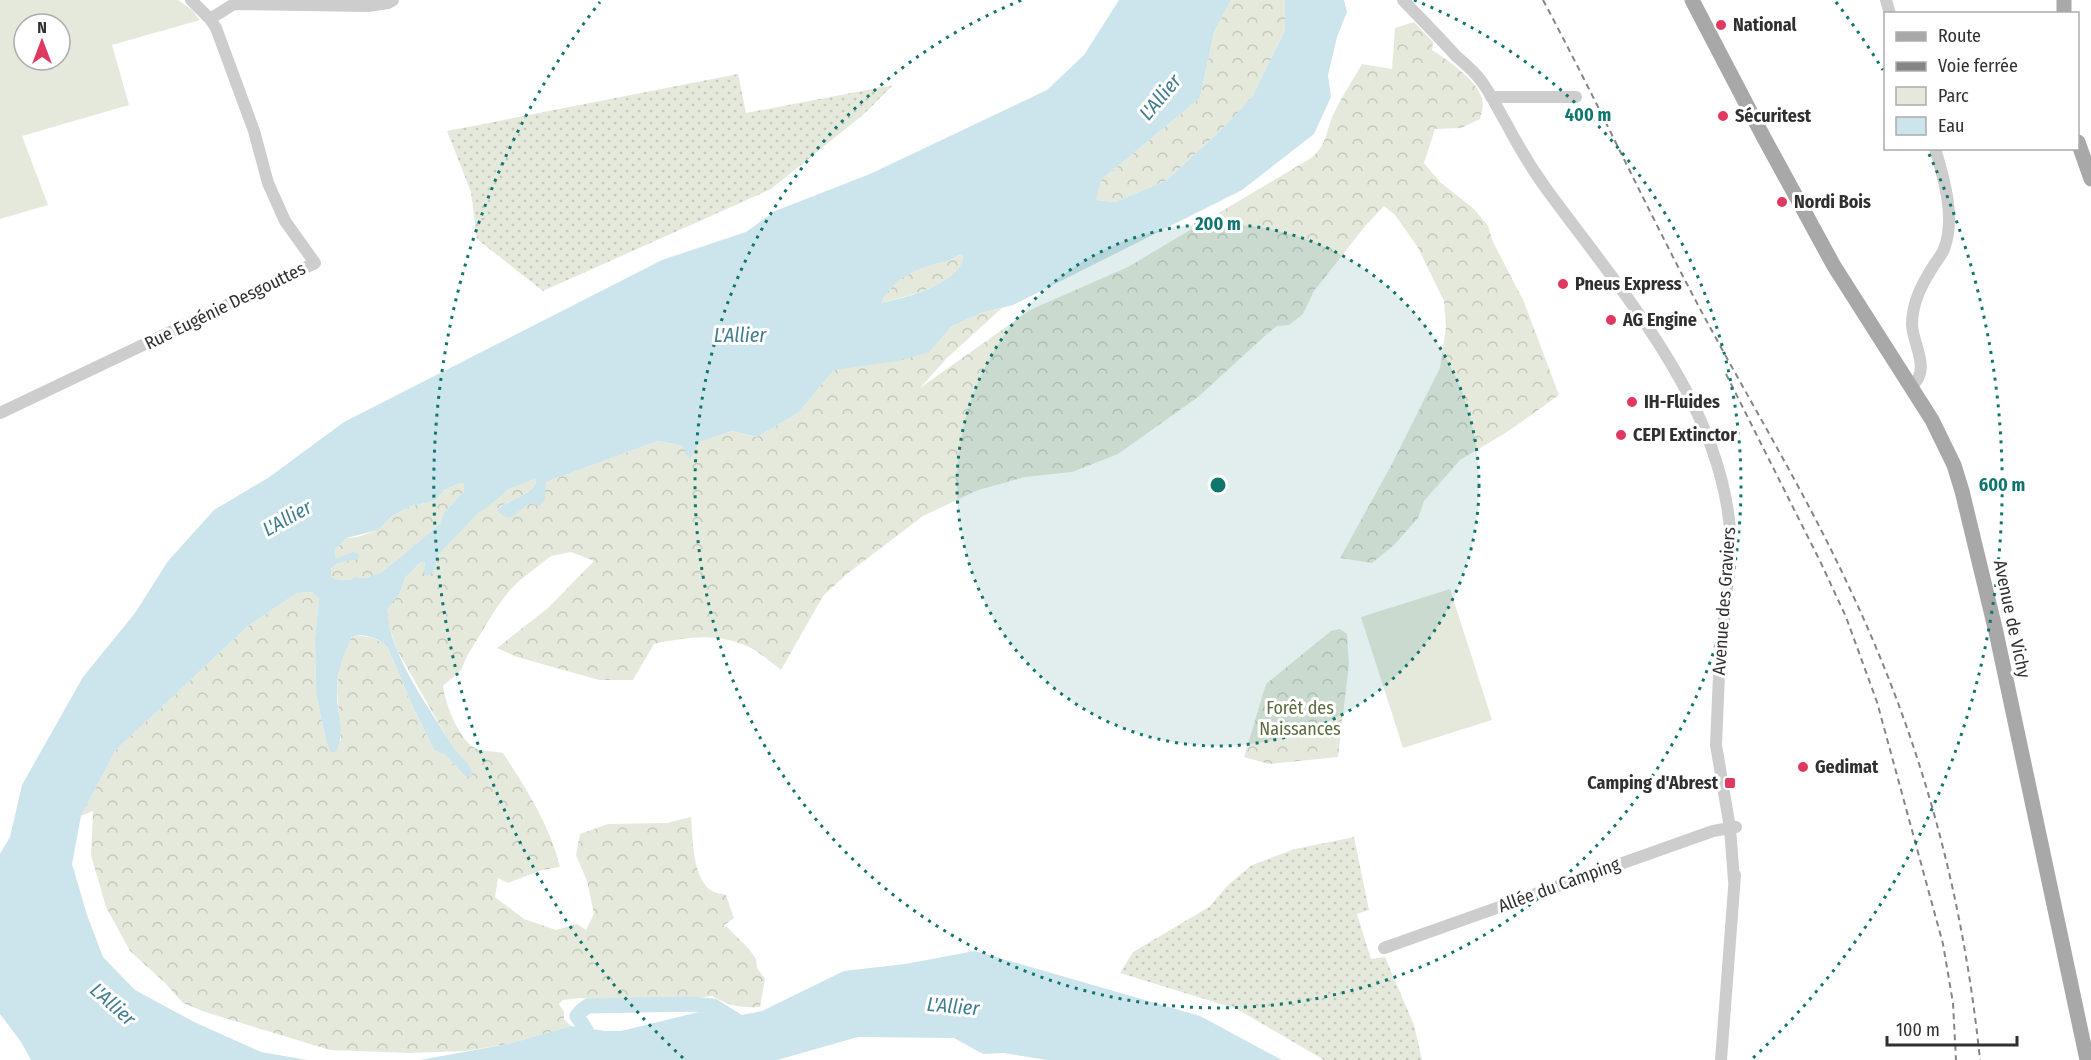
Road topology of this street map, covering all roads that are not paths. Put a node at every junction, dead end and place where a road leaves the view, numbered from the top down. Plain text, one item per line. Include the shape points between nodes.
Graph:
1 (191, 0) edge
2 (393, 0) edge
3 (1403, 0) edge
4 (1692, 0) edge
5 (236, 2) edge
6 (210, 19) junction
7 (1491, 97) junction
8 (1576, 97) dead end
9 (2079, 145) edge
10 (1936, 150) edge
11 (2091, 179) edge
12 (1911, 386) junction
13 (0, 413) edge
14 (1733, 827) junction
15 (1384, 948) dead end
16 (1721, 1060) edge
17 (2086, 1060) edge

1 - 6 street, Rue Eugénie Desgouttes
2 - 5 street via 368,6
3 - 7 street, Avenue des Graviers via 1481,81
4 - 12 main road, Avenue de Vichy via 1834,266
5 - 6 street
6 - 13 street, Rue Eugénie Desgouttes via 254,131 268,183 285,221 315,263
7 - 8 street
7 - 14 street, Avenue des Graviers via 1533,169 1632,304 1671,365 1713,451 1727,499 1731,545 1719,704
9 - 11 main road
10 - 12 street via 1949,224 1944,249 1912,312 1912,332 1921,362 1919,376
12 - 17 main road, Avenue de Vichy via 1943,440 1962,491 1996,632
14 - 15 street, Allée du Camping
14 - 16 street, Avenue des Graviers via 1738,851

